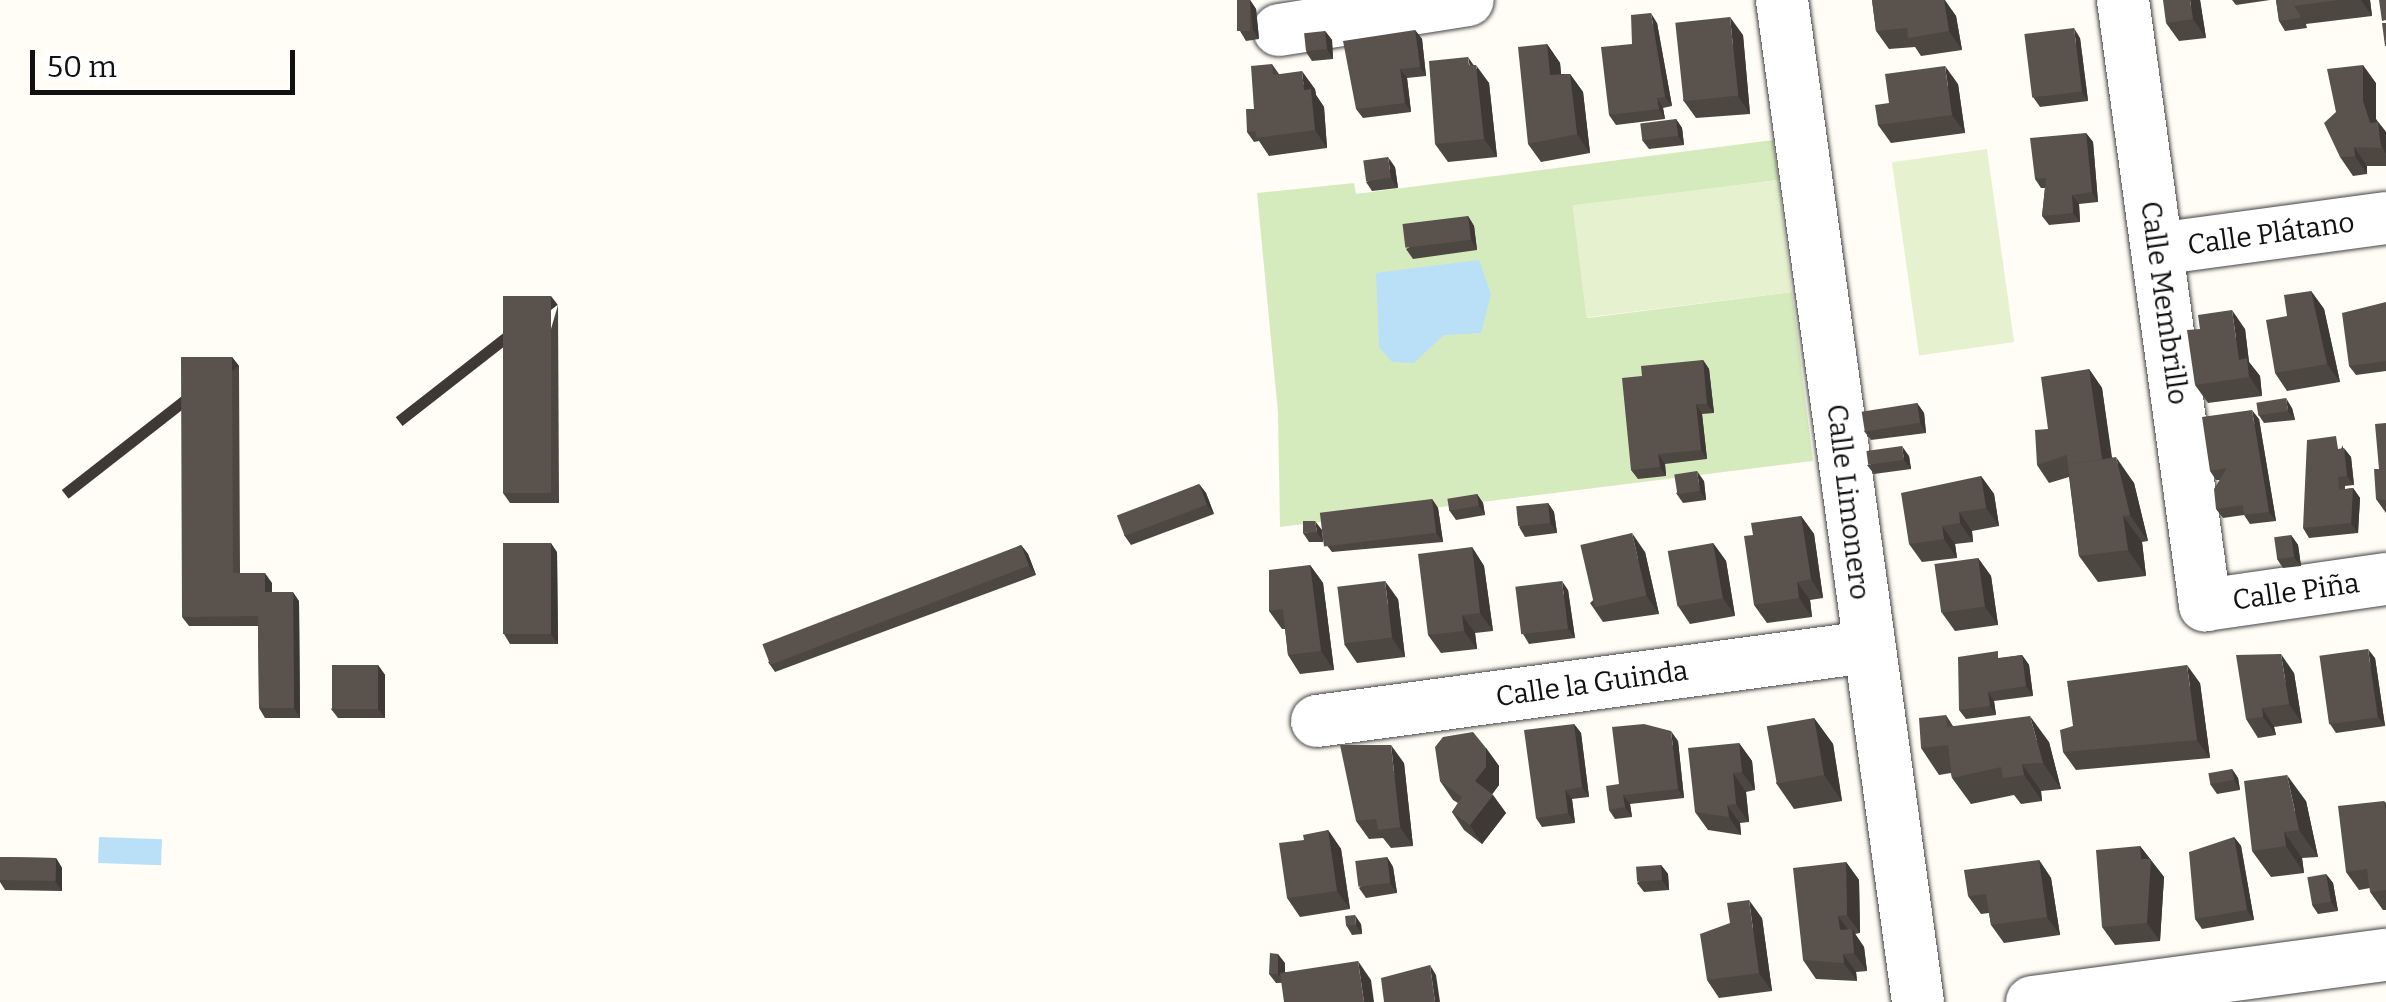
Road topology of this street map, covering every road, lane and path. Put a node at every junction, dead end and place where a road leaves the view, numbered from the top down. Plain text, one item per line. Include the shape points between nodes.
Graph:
1 (1468, 0) edge
2 (1782, 0) edge
3 (2123, 0) edge
4 (1279, 30) dead end
5 (2386, 218) edge
6 (2157, 249) junction
7 (2386, 579) edge
8 (2205, 605) joint
9 (1866, 647) junction
10 (1317, 721) dead end
11 (2386, 955) edge
12 (1918, 1002) edge
13 (2032, 1002) edge

1 - 4 street
2 - 9 street, Calle Limonero
3 - 6 street, Calle Membrillo
5 - 6 street, Calle Plátano
6 - 8 street, Calle Membrillo
7 - 8 street, Calle Piña
9 - 10 street, Calle la Guinda
9 - 12 street, Calle Limonero
11 - 13 street

